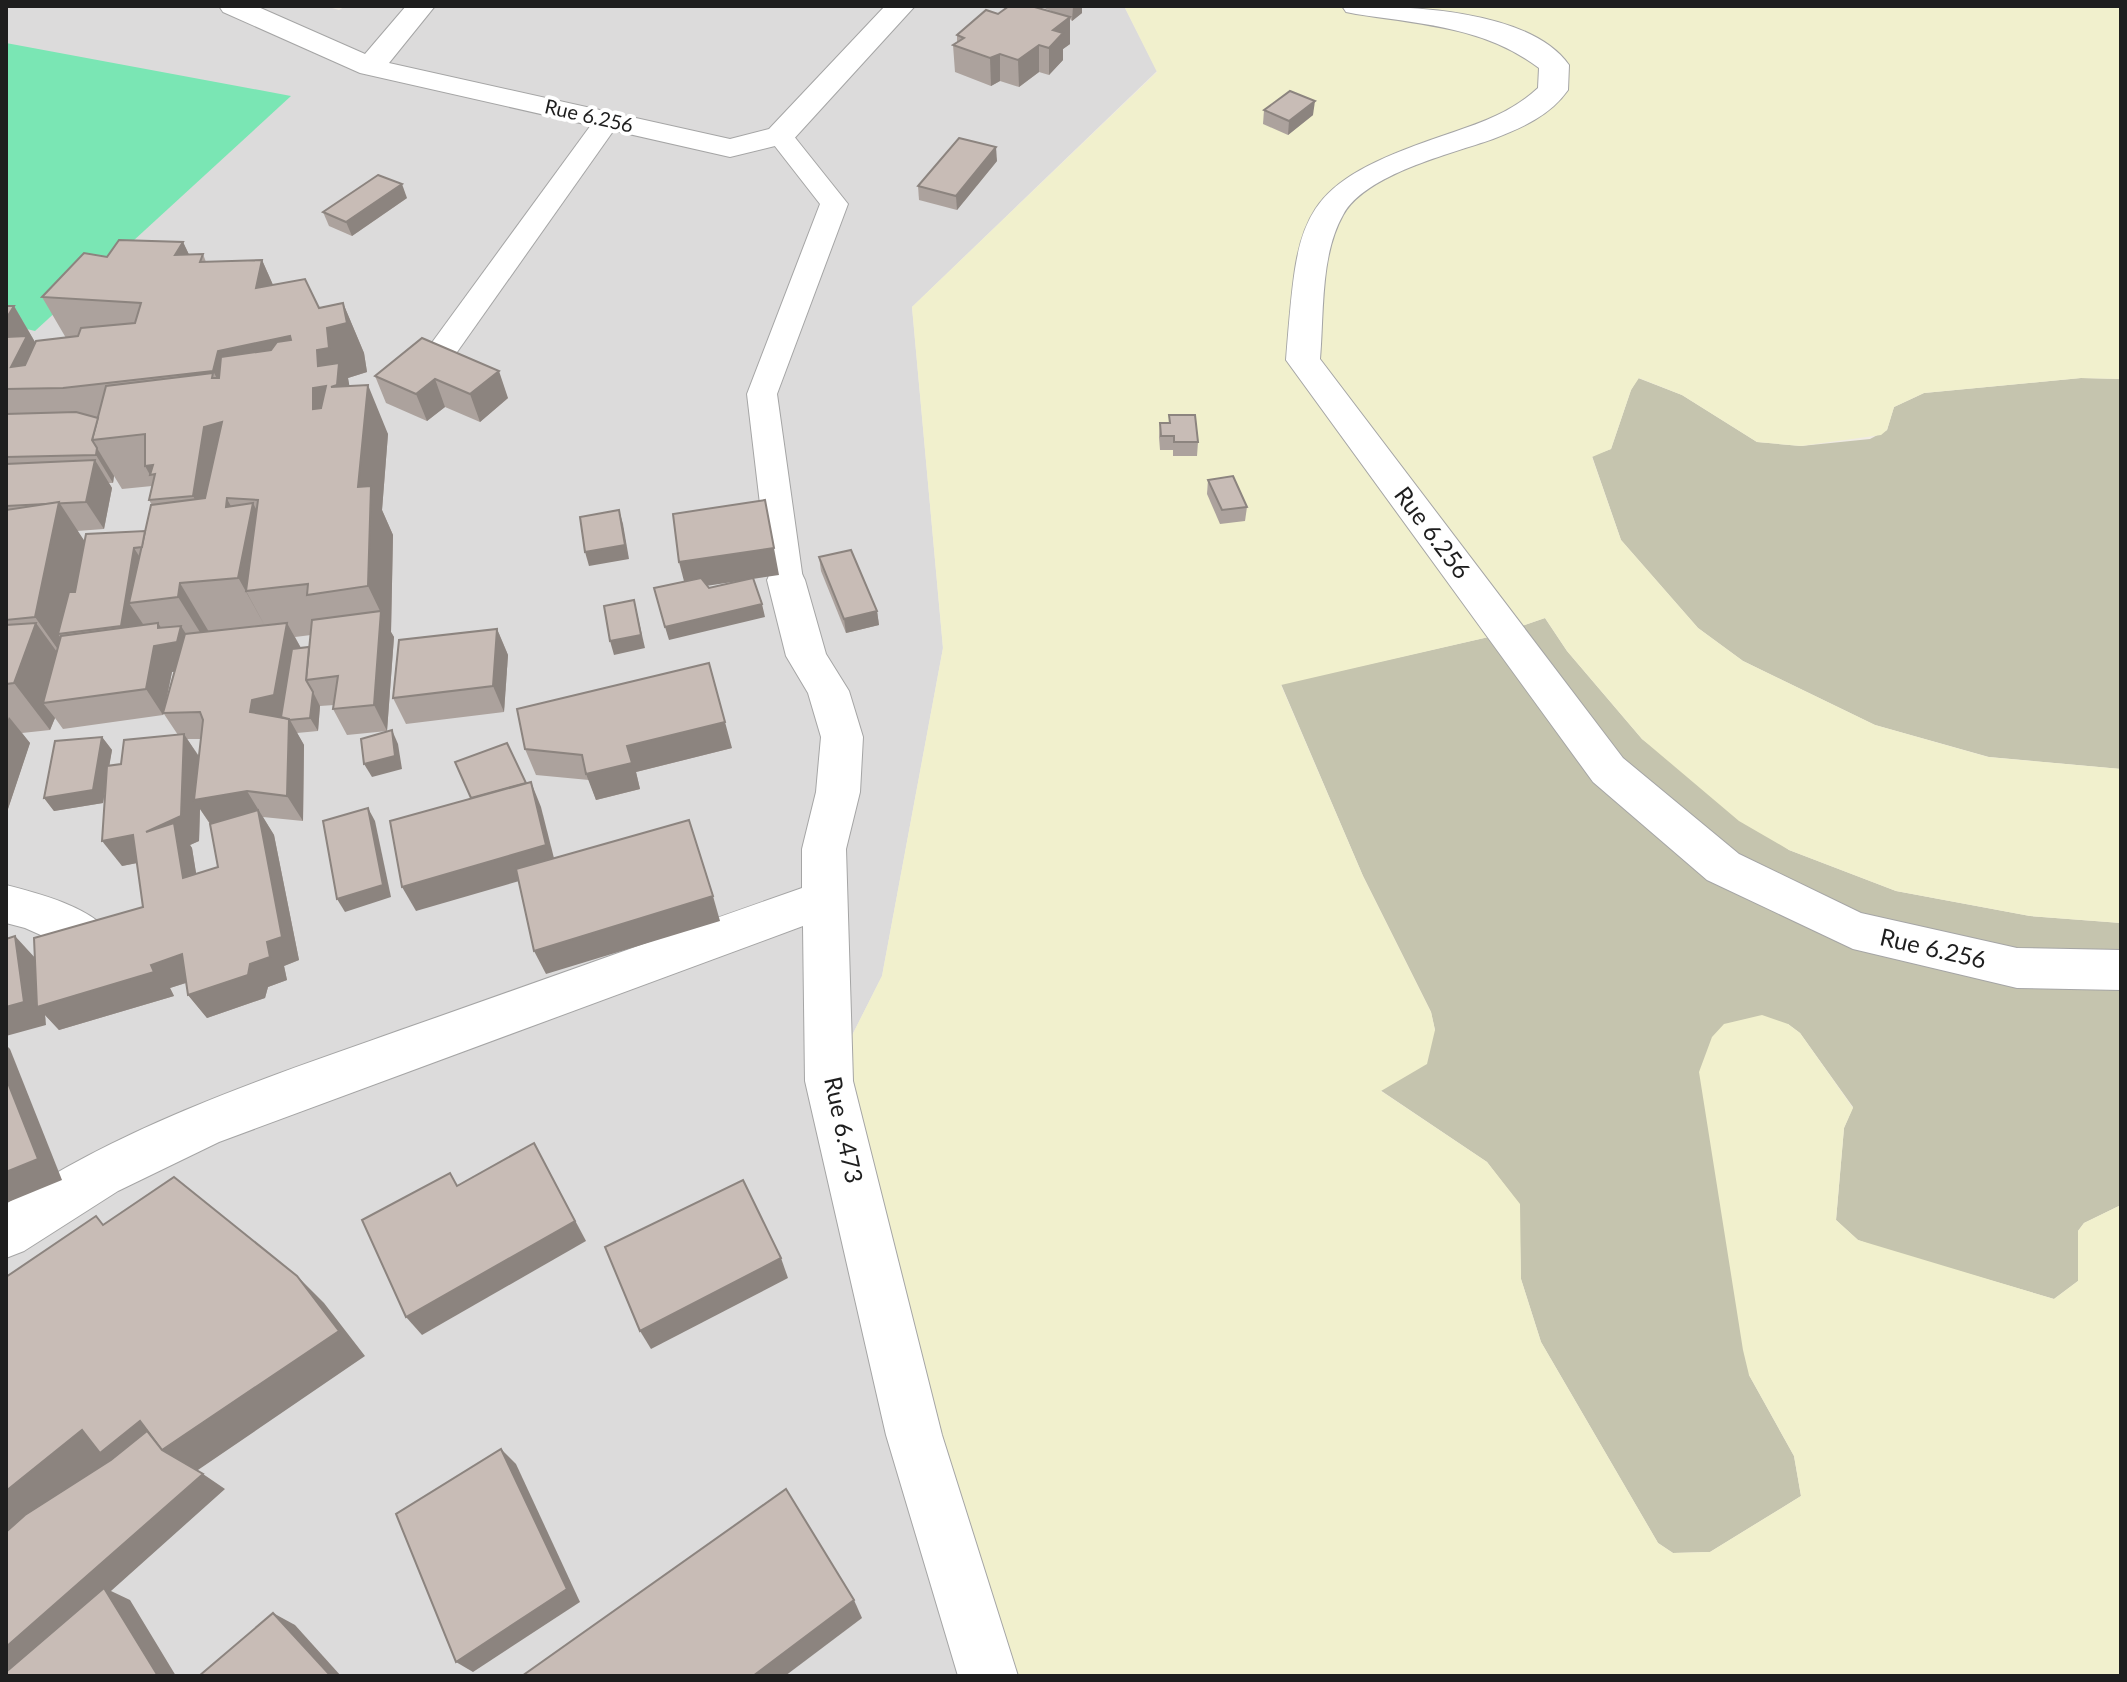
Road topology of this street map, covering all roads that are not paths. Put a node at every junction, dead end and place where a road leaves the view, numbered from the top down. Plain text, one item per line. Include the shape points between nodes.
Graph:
1 (233, 6) edge
2 (421, 6) edge
3 (901, 6) edge
4 (1356, 6) edge
5 (370, 67) junction
6 (608, 120) junction
7 (780, 136) junction
8 (439, 355) edge
9 (786, 580) joint
10 (824, 899) junction
11 (6, 904) edge
12 (88, 937) edge
13 (2121, 970) edge
14 (6, 1234) edge
15 (988, 1676) edge

1 - 5 street, Rue 6.256
2 - 5 street
3 - 7 street
4 - 13 street, Rue 6.256 via 1479,25 1533,47 1554,65 1553,90 1522,116 1397,163 1358,184 1330,208 1310,274 1303,360 1608,770 1723,867 1853,930 2017,968
5 - 6 street, Rue 6.256
6 - 7 street, Rue 6.256 via 730,148
6 - 8 lane
7 - 9 lane via 834,204 762,394
9 - 10 street, Rue 6.473 via 806,656 828,691 842,737 838,792 824,849
10 - 14 street via 254,1103 50,1201
10 - 15 street, Rue 6.473 via 829,1081 914,1435
11 - 12 street via 35,911

